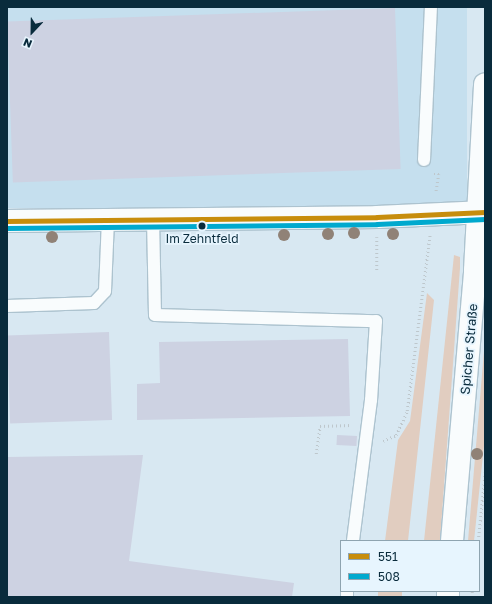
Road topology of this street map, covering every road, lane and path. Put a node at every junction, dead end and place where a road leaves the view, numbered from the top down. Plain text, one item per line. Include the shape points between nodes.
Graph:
1 (431, 7) edge
2 (485, 84) edge
3 (424, 160) joint
4 (481, 212) edge
5 (433, 215) junction
6 (377, 217) junction
7 (153, 219) junction
8 (108, 220) junction
9 (7, 221) edge
10 (377, 270) dead end
11 (7, 306) edge
12 (368, 424) junction
13 (365, 445) junction
14 (316, 454) dead end
15 (485, 472) edge
16 (353, 540) edge
17 (452, 540) edge
18 (478, 540) edge

1 - 3 lane
2 - 4 street, Spicher Straße
3 - 5 path via 425,173 439,174
4 - 5 street
4 - 17 street, Spicher Straße
5 - 6 street
5 - 13 path via 403,425 396,435
6 - 7 street
6 - 10 path
7 - 8 street
7 - 12 lane via 155,315 376,320
8 - 9 street
8 - 11 lane via 105,291 94,303
12 - 13 lane
12 - 14 path via 320,426
13 - 16 lane
15 - 18 path

